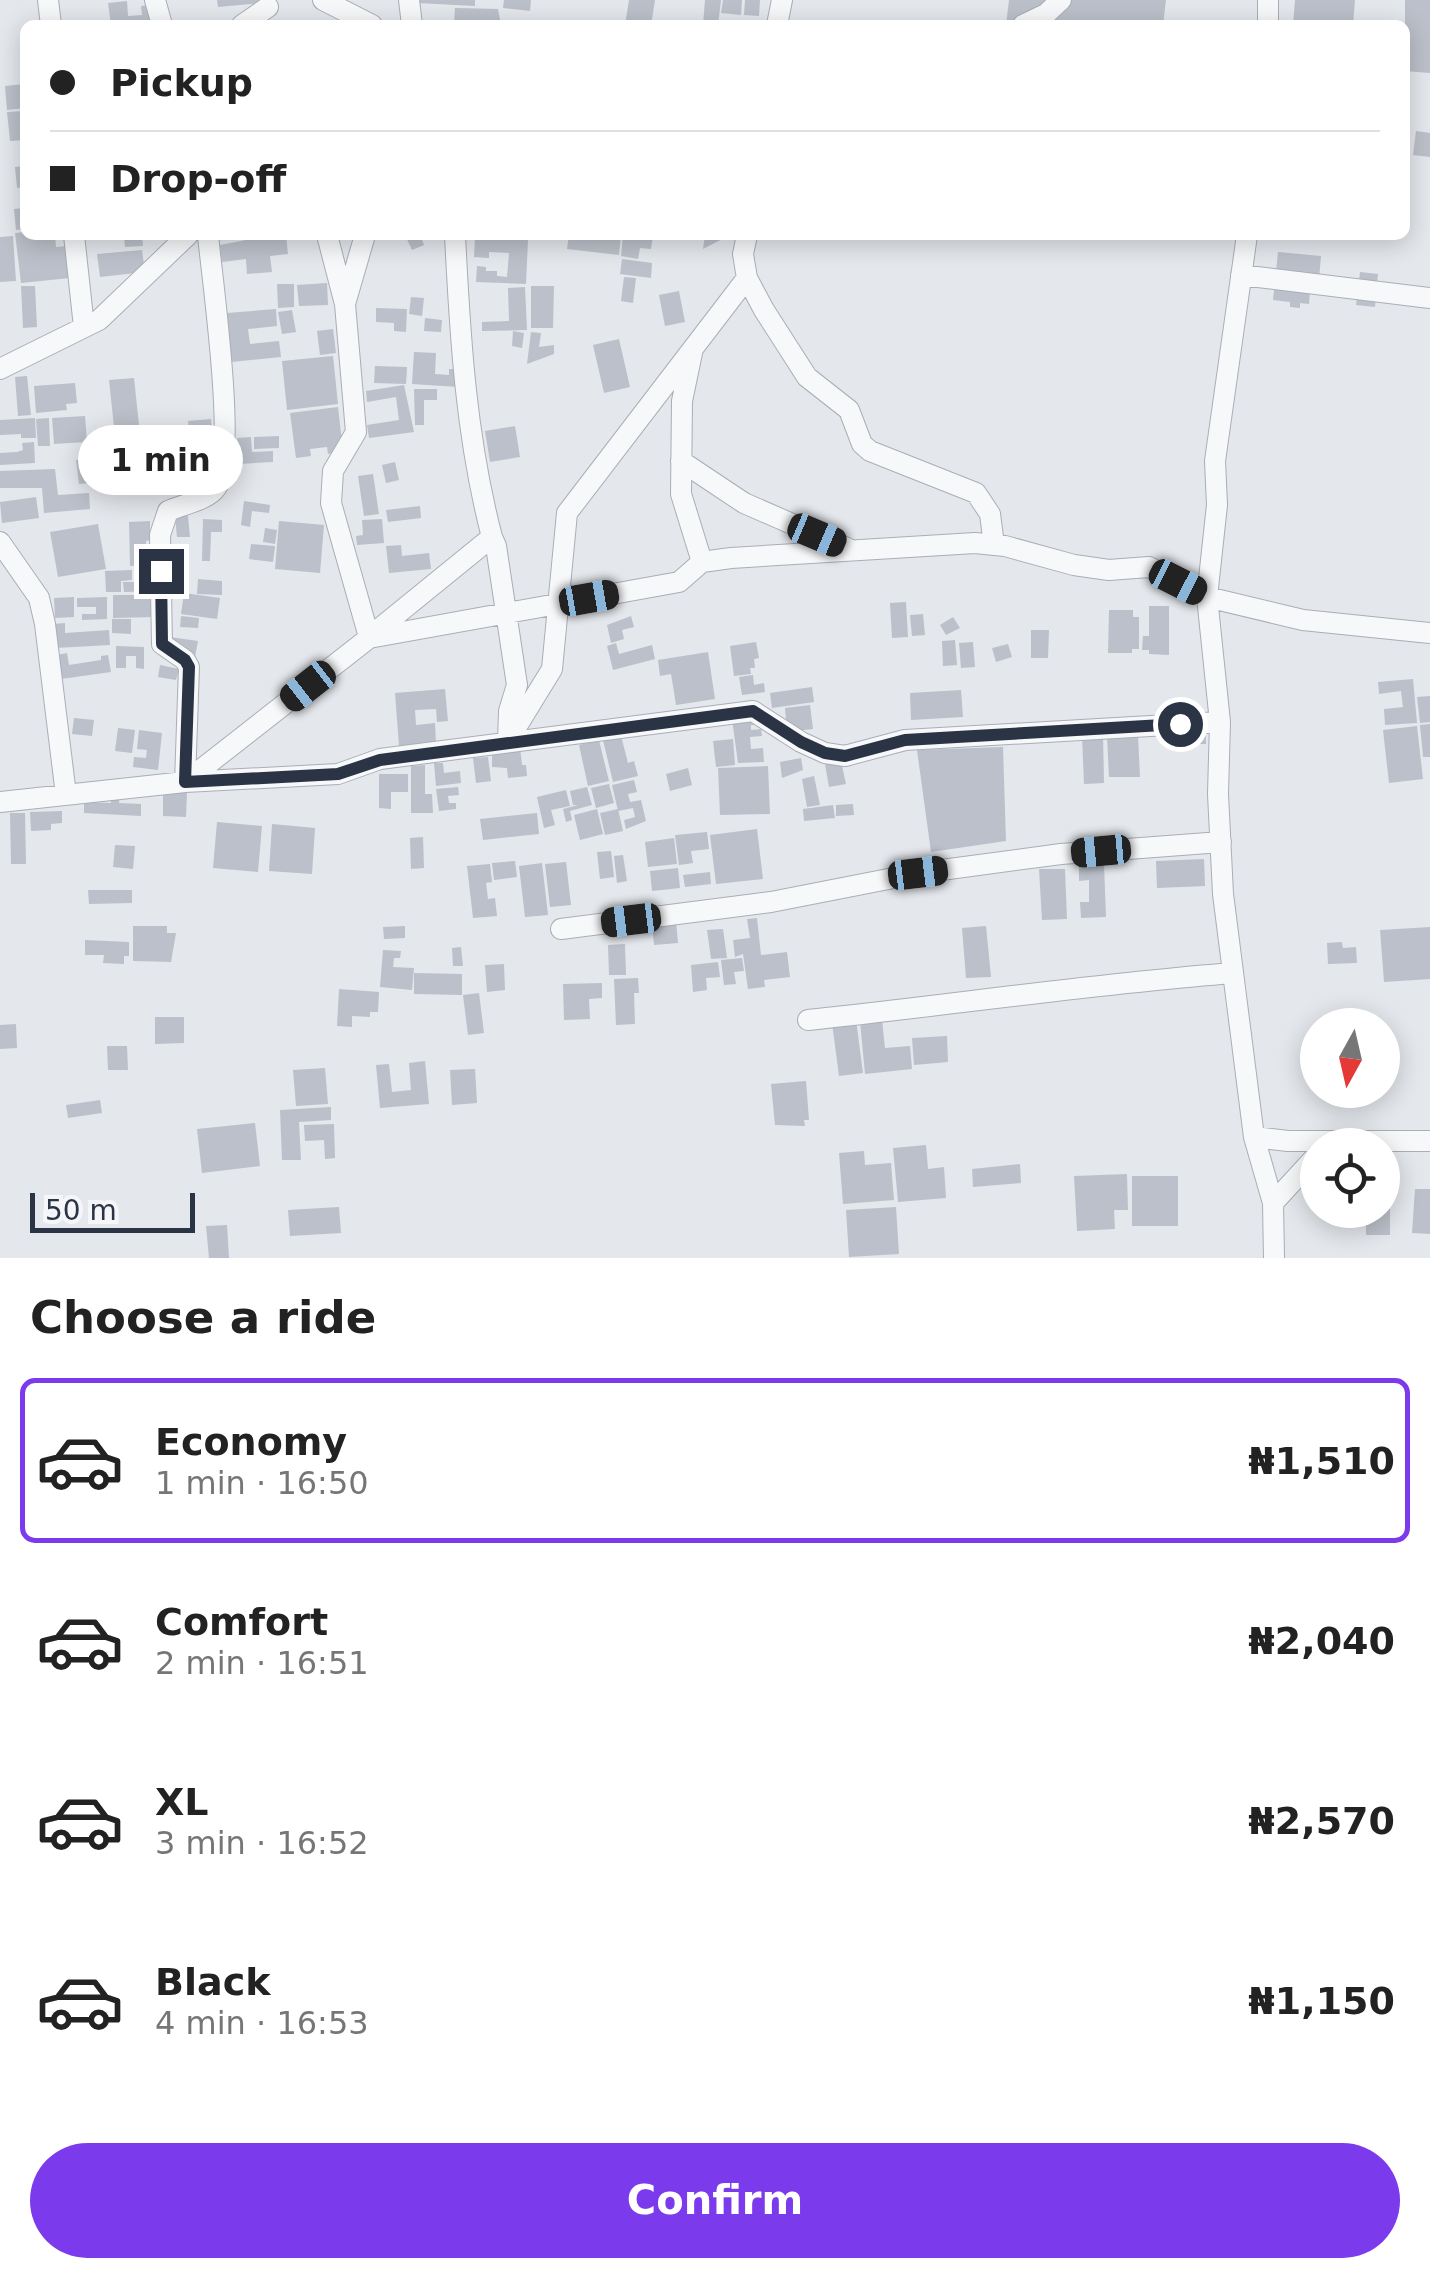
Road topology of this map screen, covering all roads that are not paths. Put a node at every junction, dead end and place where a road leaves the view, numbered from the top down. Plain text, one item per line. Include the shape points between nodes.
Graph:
1 (323, 0) edge
2 (1061, 0) edge
3 (362, 20) edge
4 (1033, 20) edge
5 (75, 240) edge
6 (183, 240) edge
7 (208, 240) edge
8 (328, 240) edge
9 (364, 240) edge
10 (456, 240) edge
11 (746, 240) edge
12 (1246, 240) edge
13 (1241, 276) junction
14 (747, 278) junction
15 (1430, 298) edge
16 (345, 304) junction
17 (84, 327) junction
18 (694, 346) junction
19 (0, 370) edge
20 (681, 461) junction
21 (492, 536) junction
22 (0, 542) edge
23 (994, 545) junction
24 (853, 550) junction
25 (702, 562) junction
26 (1207, 597) junction
27 (559, 604) junction
28 (504, 614) junction
29 (1430, 633) edge
30 (1220, 722) junction
31 (508, 741) junction
32 (185, 782) junction
33 (66, 795) junction
34 (0, 802) edge
35 (1220, 842) junction
36 (561, 929) dead end
37 (1234, 973) junction
38 (808, 1020) dead end
39 (1254, 1137) junction
40 (1430, 1142) edge
41 (1300, 1143) edge
42 (1400, 1143) edge
43 (1300, 1173) edge
44 (1274, 1203) junction
45 (1274, 1258) edge

1 - 3 street
2 - 4 street
5 - 17 street
6 - 17 street via 100,320
7 - 32 street via 225,443 218,486 168,511 160,535 162,644 189,667
8 - 16 street
9 - 16 street
10 - 21 street via 467,404
11 - 14 street
12 - 13 street
13 - 15 street
13 - 26 street via 1215,461
14 - 18 street
14 - 23 street via 807,377 849,410 862,444 976,493 990,514
16 - 21 street via 356,432 333,471 331,503 368,636
17 - 19 street
18 - 20 street via 682,401
18 - 27 street via 568,513
20 - 24 street via 744,503
20 - 25 street via 681,494
21 - 28 street
22 - 33 street via 39,598 46,624
23 - 24 street
23 - 26 street via 1109,570 1148,567
24 - 25 street
25 - 27 street via 679,582
26 - 29 street via 1303,620
26 - 30 street
27 - 28 street
27 - 31 street via 552,669
28 - 31 street via 517,685
28 - 32 street via 370,638
30 - 31 street via 905,740 845,756 801,742 753,711
30 - 35 street
31 - 32 street via 380,760 338,774
32 - 33 street
33 - 34 street
35 - 36 street via 1061,854
35 - 37 street
37 - 38 street
37 - 39 street
39 - 41 street
39 - 44 street
40 - 42 street
43 - 44 street
44 - 45 street

